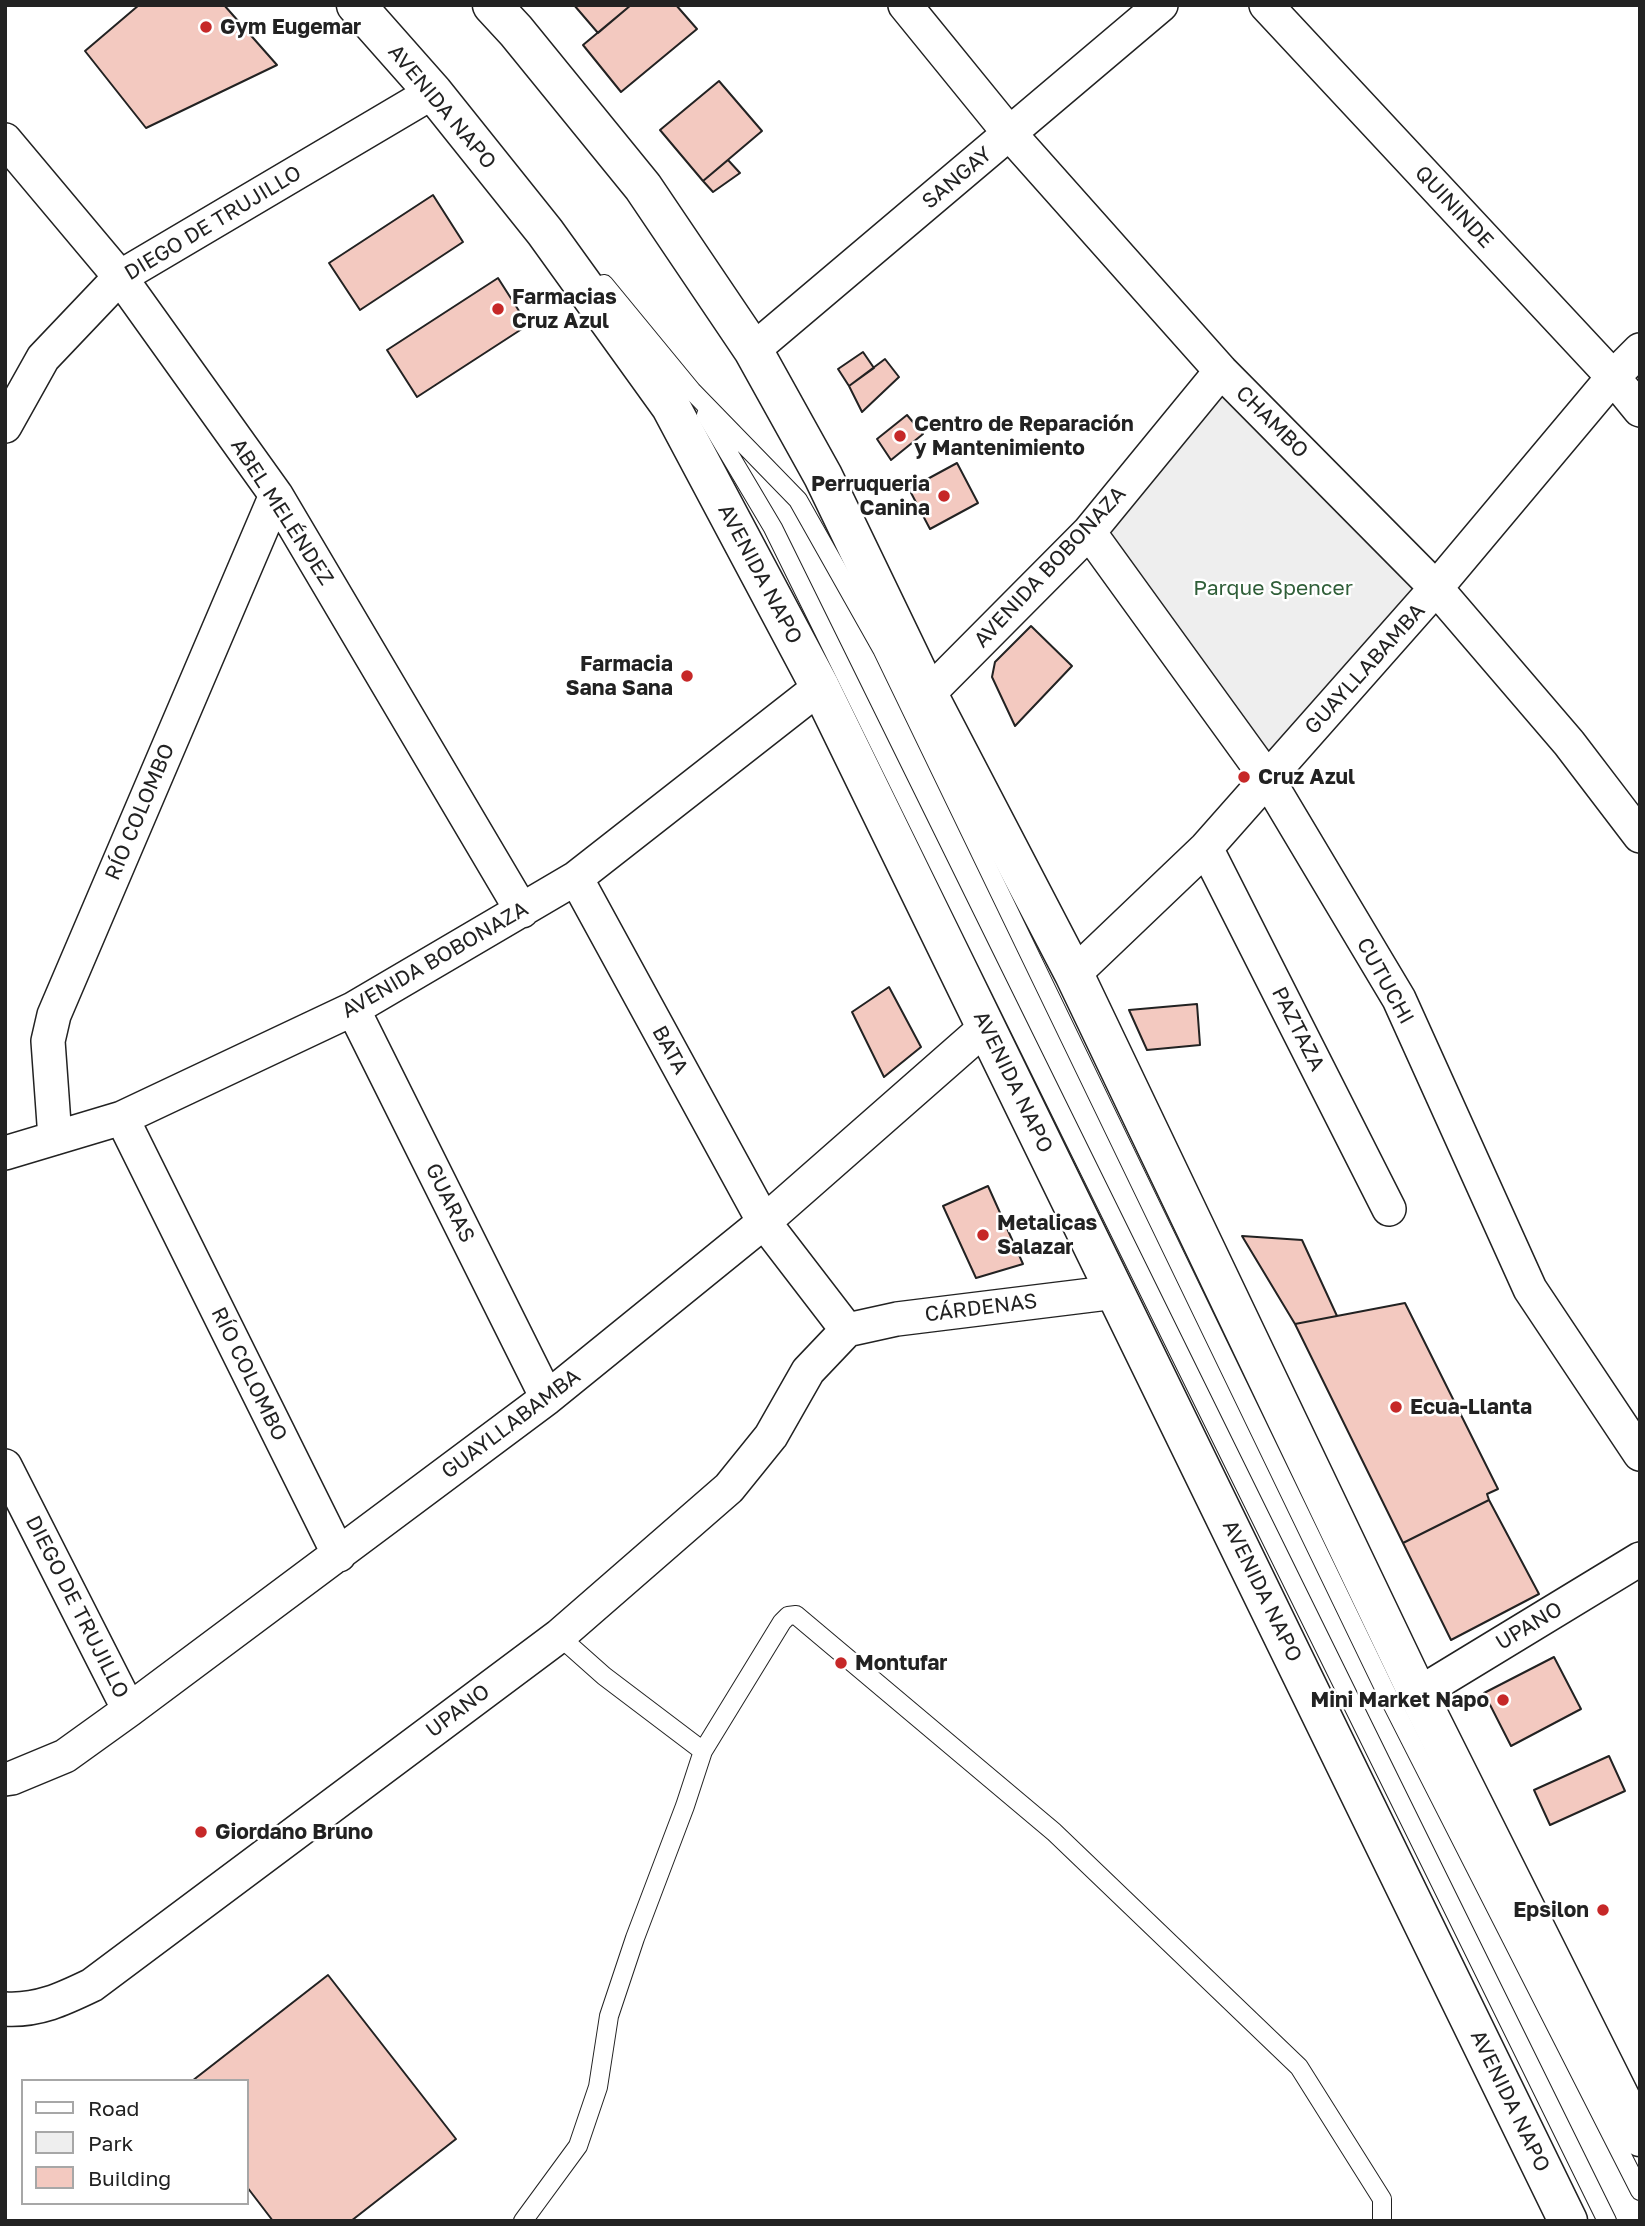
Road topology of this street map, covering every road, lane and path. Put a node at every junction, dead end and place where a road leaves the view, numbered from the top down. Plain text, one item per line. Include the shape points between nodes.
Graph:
1 (356, 5) edge
2 (375, 5) edge
3 (492, 5) edge
4 (905, 5) edge
5 (1161, 5) edge
6 (1266, 5) edge
7 (433, 92) junction
8 (1010, 134) junction
9 (5, 140) edge
10 (120, 277) junction
11 (1640, 349) edge
12 (753, 350) junction
13 (1221, 370) junction
14 (1613, 377) junction
15 (692, 391) junction
16 (1640, 410) edge
17 (5, 426) edge
18 (276, 495) junction
19 (1089, 532) junction
20 (1436, 589) junction
21 (820, 687) junction
22 (928, 694) junction
23 (1267, 778) junction
24 (1640, 836) edge
25 (1206, 848) junction
26 (576, 878) junction
27 (522, 911) junction
28 (1074, 974) junction
29 (354, 1009) junction
30 (986, 1027) junction
31 (122, 1118) junction
32 (55, 1138) junction
33 (5, 1153) edge
34 (1389, 1209) dead end
35 (764, 1223) junction
36 (1116, 1292) junction
37 (847, 1330) junction
38 (547, 1398) junction
39 (1640, 1454) edge
40 (5, 1466) edge
41 (339, 1555) junction
42 (1640, 1559) edge
43 (559, 1636) junction
44 (1418, 1693) junction
45 (129, 1710) junction
46 (703, 1751) junction
47 (5, 1779) edge
48 (5, 2009) edge
49 (1640, 2137) edge
50 (1640, 2191) edge
51 (523, 2221) edge
52 (1382, 2221) edge
53 (1568, 2221) edge
54 (1607, 2221) edge

1 - 7 main road, AVENIDA NAPO
2 - 15 lane
3 - 12 main road via 643,187
4 - 8 street, CHAMBO
5 - 8 street, SANGAY
6 - 14 street, QUININDE
7 - 10 street, DIEGO DE TRUJILLO
7 - 21 main road, AVENIDA NAPO via 545,232 671,407
8 - 12 street, SANGAY
8 - 13 street, CHAMBO
9 - 10 street, ABEL MELÉNDEZ
10 - 17 street, DIEGO DE TRUJILLO via 43,358
10 - 18 street, ABEL MELÉNDEZ
11 - 14 street, GUAYLLABAMBA
12 - 22 main road via 822,476
13 - 19 street, AVENIDA BOBONAZA
13 - 20 street, CHAMBO
14 - 16 street, QUININDE
14 - 20 street, GUAYLLABAMBA
15 - 50 lane via 798,500 882,649 1385,1690
15 - 54 lane via 773,528
18 - 27 street, ABEL MELÉNDEZ
18 - 32 street, RÍO COLOMBO via 54,1015 48,1041
19 - 22 street, AVENIDA BOBONAZA
19 - 23 street, CUTUCHI
20 - 23 street, GUAYLLABAMBA
20 - 24 street, CHAMBO via 1569,743
21 - 26 street, AVENIDA BOBONAZA
21 - 30 main road, AVENIDA NAPO
22 - 28 main road
23 - 25 street, GUAYLLABAMBA
23 - 39 street, CUTUCHI via 1398,999 1530,1289
25 - 28 street, GUAYLLABAMBA
25 - 34 street, PAZTAZA
26 - 27 street, AVENIDA BOBONAZA
26 - 35 street, BATA
27 - 29 street, AVENIDA BOBONAZA
28 - 44 main road
29 - 31 street, AVENIDA BOBONAZA
29 - 38 street, GUARAS
30 - 35 street, GUAYLLABAMBA
30 - 36 main road, AVENIDA NAPO
31 - 32 street, AVENIDA BOBONAZA
31 - 41 street, RÍO COLOMBO
32 - 33 street, AVENIDA BOBONAZA
35 - 37 street
35 - 38 street, GUAYLLABAMBA
36 - 37 street, CÁRDENAS via 897,1319
36 - 53 main road, AVENIDA NAPO
37 - 43 street, UPANO via 808,1371 771,1436 729,1488
38 - 41 street, GUAYLLABAMBA
40 - 45 street, DIEGO DE TRUJILLO
41 - 45 street, GUAYLLABAMBA
42 - 44 street, UPANO
43 - 46 lane
43 - 48 street, UPANO via 92,1985 48,2005
44 - 49 main road
45 - 47 street, GUAYLLABAMBA via 65,1756
46 - 51 lane via 609,2016 598,2087 578,2146
46 - 52 lane via 782,1622 796,1615 1054,1832 1299,2067 1382,2199

